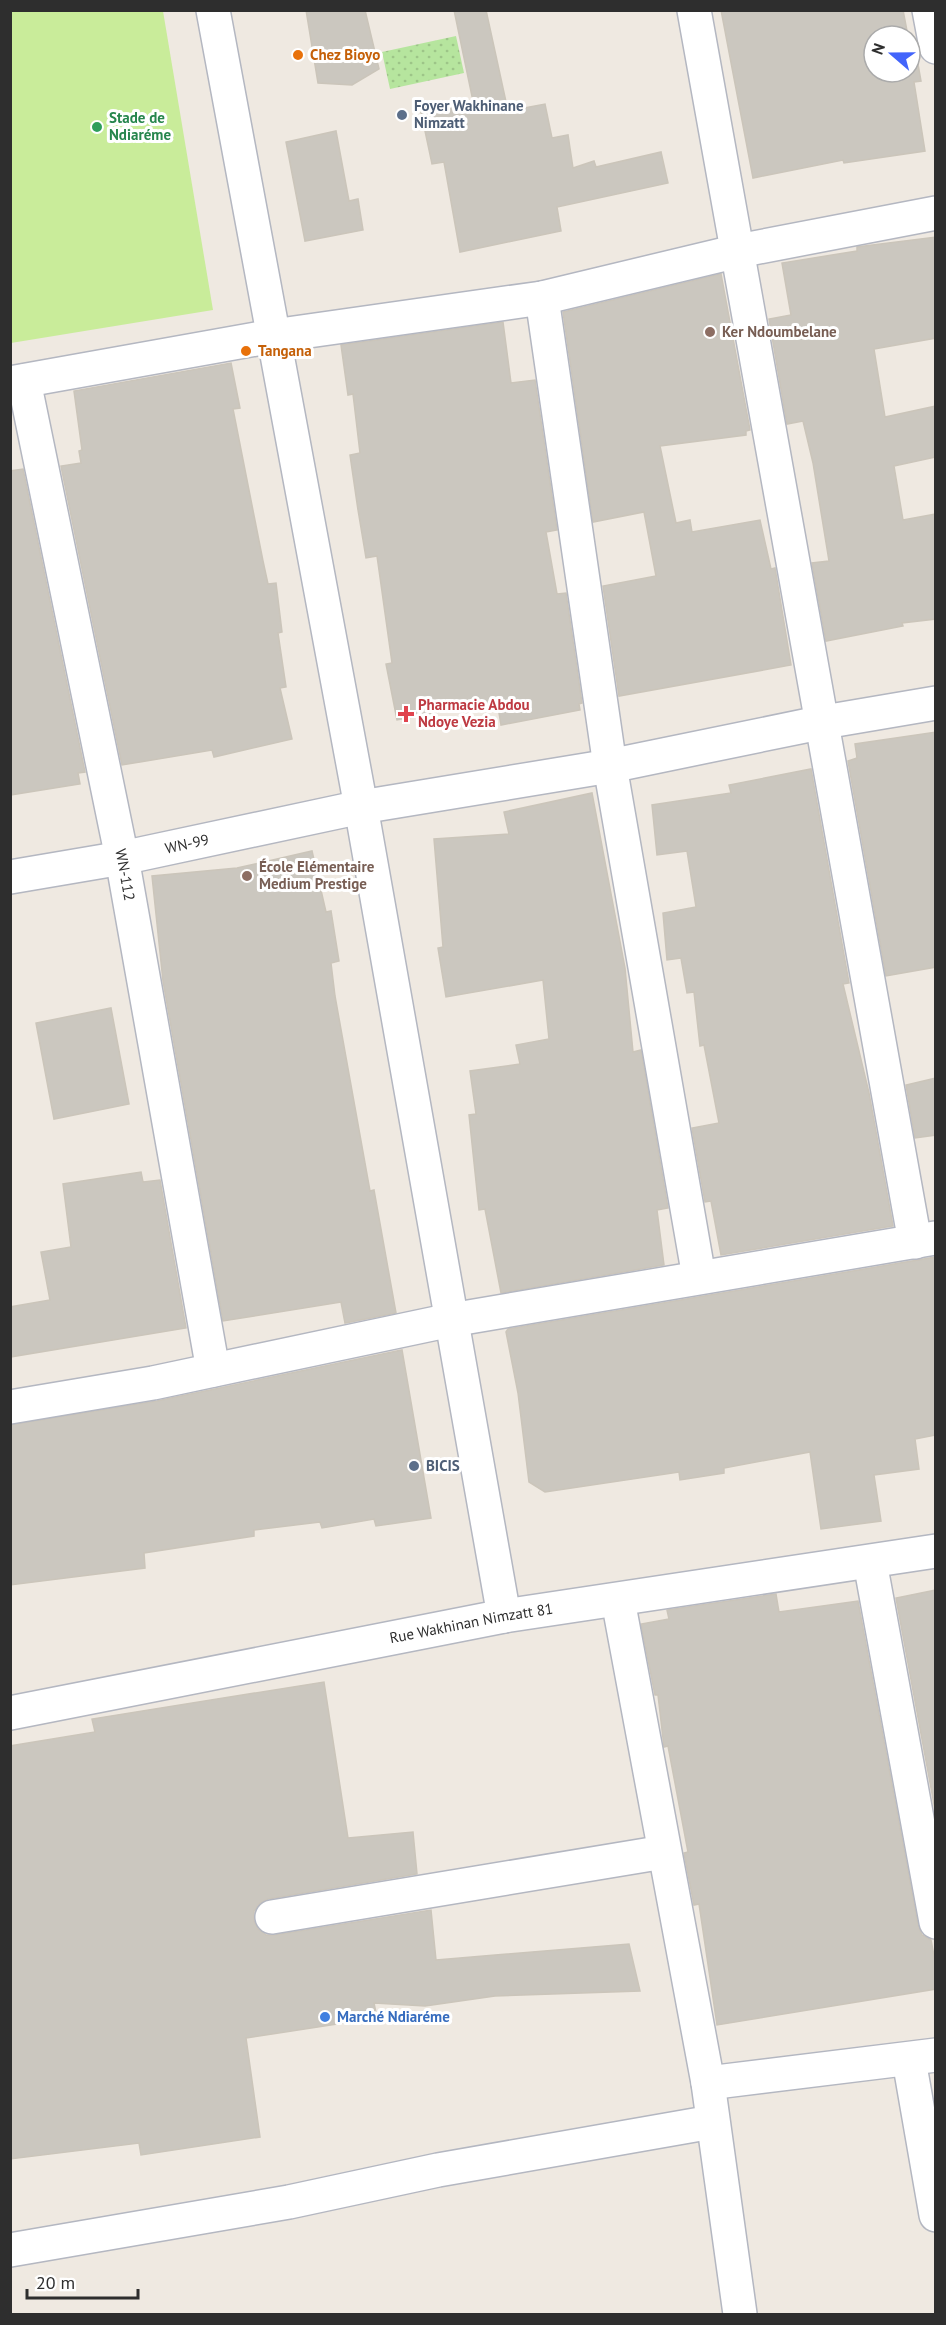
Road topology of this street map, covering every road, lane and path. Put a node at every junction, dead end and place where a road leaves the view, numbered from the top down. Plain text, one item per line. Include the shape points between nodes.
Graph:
1 (213, 10) edge
2 (694, 10) edge
3 (929, 10) edge
4 (936, 47) edge
5 (936, 213) edge
6 (738, 251) junction
7 (542, 298) junction
8 (273, 336) junction
9 (17, 382) edge
10 (936, 703) edge
11 (824, 722) junction
12 (609, 766) junction
13 (361, 807) junction
14 (122, 858) junction
15 (10, 878) edge
16 (925, 1240) edge
17 (699, 1277) junction
18 (452, 1320) junction
19 (213, 1370) junction
20 (10, 1407) edge
21 (936, 1551) edge
22 (870, 1562) junction
23 (618, 1600) junction
24 (504, 1616) junction
25 (10, 1713) edge
26 (664, 1851) junction
27 (272, 1917) dead end
28 (936, 1922) edge
29 (922, 2058) edge
30 (708, 2083) junction
31 (712, 2122) junction
32 (936, 2215) edge
33 (10, 2250) edge
34 (740, 2314) edge

1 - 8 street
2 - 6 street
3 - 4 street
5 - 6 street
6 - 7 street
6 - 11 street
7 - 8 street
7 - 12 street
8 - 9 street
8 - 13 street
9 - 14 street, WN-112
10 - 11 street, WN-99
11 - 12 street, WN-99
11 - 16 street
12 - 13 street, WN-99
12 - 17 street
13 - 14 street, WN-99
13 - 18 street
14 - 15 street, WN-99
14 - 19 street, WN-112
16 - 17 street
17 - 18 street
18 - 19 street
18 - 24 street
19 - 20 street
21 - 22 street, Rue Wakhinan Nimzatt 81
22 - 23 street, Rue Wakhinan Nimzatt 81
22 - 28 street
23 - 24 street, Rue Wakhinan Nimzatt 81
23 - 26 street
24 - 25 street, Rue Wakhinan Nimzatt 81
26 - 27 street
26 - 30 street
29 - 30 street
29 - 32 street
30 - 31 street
31 - 33 street
31 - 34 street

